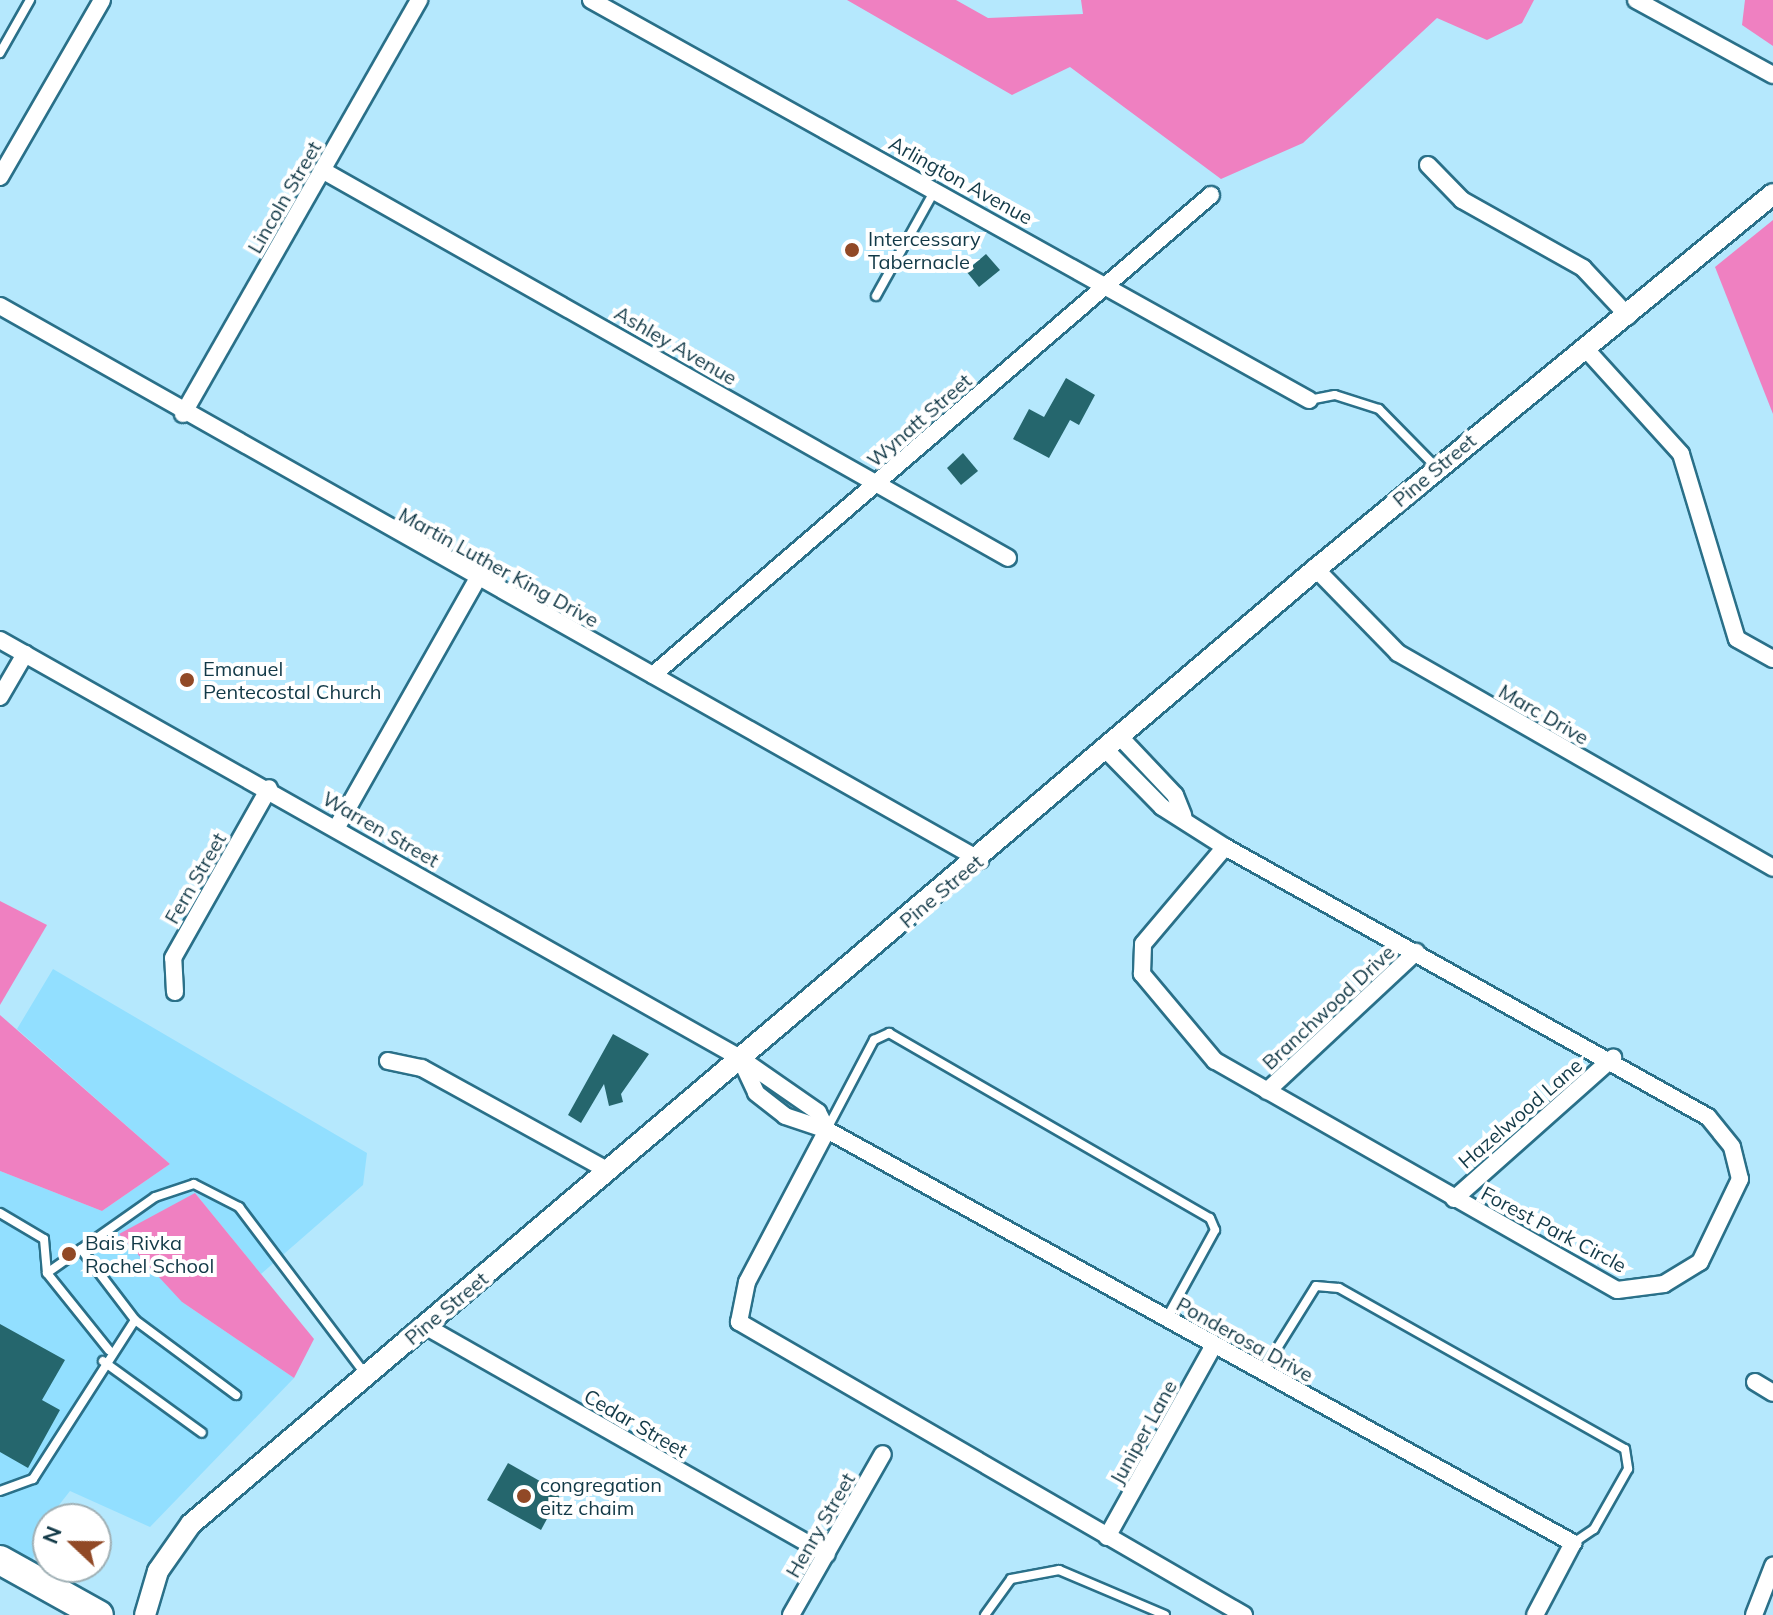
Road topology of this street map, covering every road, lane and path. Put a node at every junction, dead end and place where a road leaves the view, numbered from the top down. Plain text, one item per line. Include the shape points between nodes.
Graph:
1 (30, 0) edge
2 (102, 0) edge
3 (419, 0) edge
4 (591, 0) edge
5 (1636, 0) edge
6 (0, 53) edge
7 (1773, 75) edge
8 (1428, 165) dead end
9 (322, 170) junction
10 (0, 177) edge
11 (936, 188) junction
12 (1773, 194) edge
13 (1211, 195) dead end
14 (1106, 285) junction
15 (876, 296) dead end
16 (0, 306) edge
17 (1628, 316) junction
18 (1585, 348) junction
19 (1309, 400) joint
20 (183, 414) junction
21 (1437, 468) junction
22 (876, 483) junction
23 (1008, 558) dead end
24 (1316, 569) junction
25 (478, 578) junction
26 (0, 640) edge
27 (25, 654) junction
28 (1773, 659) edge
29 (653, 675) junction
30 (0, 697) edge
31 (1115, 746) junction
32 (269, 788) junction
33 (337, 827) junction
34 (1225, 847) junction
35 (980, 860) junction
36 (1773, 868) edge
37 (1416, 952) junction
38 (175, 992) dead end
39 (740, 1058) junction
40 (1613, 1058) junction
41 (388, 1061) dead end
42 (1267, 1091) junction
43 (827, 1130) junction
44 (607, 1170) junction
45 (1454, 1199) junction
46 (0, 1213) edge
47 (81, 1249) junction
48 (47, 1273) junction
49 (1166, 1319) junction
50 (135, 1320) junction
51 (425, 1326) junction
52 (1214, 1345) junction
53 (109, 1350) junction
54 (103, 1361) junction
55 (1263, 1372) junction
56 (366, 1376) junction
57 (1755, 1382) dead end
58 (1773, 1393) edge
59 (236, 1395) dead end
60 (202, 1433) dead end
61 (883, 1454) dead end
62 (0, 1491) edge
63 (1107, 1537) junction
64 (1573, 1543) junction
65 (827, 1554) junction
66 (0, 1560) edge
67 (1773, 1566) edge
68 (99, 1615) edge
69 (145, 1615) edge
70 (791, 1615) edge
71 (985, 1615) edge
72 (1165, 1615) edge
73 (1244, 1615) edge
74 (1535, 1615) edge
75 (1754, 1615) edge

1 - 6 lane
2 - 10 street
3 - 9 street, Lincoln Street
4 - 11 street, Arlington Avenue
5 - 7 street
8 - 17 street via 1462,200 1583,268
9 - 20 street, Lincoln Street
9 - 22 street, Ashley Avenue
11 - 14 street, Arlington Avenue
11 - 15 lane
12 - 17 street, Pine Street
13 - 14 street, Wynatt Street
14 - 19 street, Arlington Avenue
14 - 22 street, Wynatt Street
16 - 20 street, Martin Luther King Drive
17 - 18 street, Pine Street
18 - 21 street, Pine Street
18 - 28 street via 1681,454 1737,639
19 - 21 lane via 1335,395 1379,409
20 - 25 street, Martin Luther King Drive
21 - 24 street, Pine Street
22 - 23 street, Ashley Avenue
22 - 29 street, Wynatt Street
24 - 31 street, Pine Street
24 - 36 street, Marc Drive via 1398,653
25 - 29 street, Martin Luther King Drive
25 - 33 street
26 - 27 street, Warren Street
27 - 30 street
27 - 32 street, Warren Street
29 - 35 street, Martin Luther King Drive
31 - 34 street, Forest Park Circle via 1162,807 1183,815
31 - 35 street, Pine Street
32 - 33 street, Warren Street
32 - 38 street, Fern Street via 173,958
33 - 39 street, Warren Street
34 - 37 street, Forest Park Circle
34 - 42 street, Forest Park Circle via 1143,944 1142,974 1215,1061
35 - 39 street, Pine Street
37 - 40 street, Forest Park Circle
37 - 42 street, Branchwood Drive
39 - 43 street, Ponderosa Drive via 818,1112
39 - 44 street, Pine Street
40 - 45 street, Hazelwood Lane
40 - 45 street, Forest Park Circle via 1708,1117 1732,1147 1740,1179 1700,1262 1664,1284 1617,1290
41 - 44 street via 422,1068
42 - 45 street, Forest Park Circle
43 - 49 street, Ponderosa Drive
43 - 49 lane via 874,1040 889,1033 1210,1218 1210,1242
43 - 63 street via 747,1282 739,1322
44 - 51 street, Pine Street
46 - 48 lane via 44,1239
47 - 48 lane
47 - 50 lane
47 - 56 lane via 155,1197 194,1184 215,1191 239,1207
48 - 53 lane
49 - 52 street, Ponderosa Drive
50 - 53 lane
50 - 59 lane
51 - 56 street, Pine Street
51 - 65 street, Cedar Street
52 - 55 street, Ponderosa Drive
52 - 63 street, Juniper Lane
53 - 54 lane
54 - 60 lane
54 - 62 lane via 67,1436 33,1479
55 - 64 street, Ponderosa Drive
55 - 64 lane via 1316,1286 1339,1288 1625,1449 1628,1469 1594,1529
56 - 69 street, Pine Street via 191,1524 158,1571
57 - 58 street
61 - 65 street, Henry Street
63 - 73 street
64 - 74 street
65 - 70 street, Henry Street
66 - 68 highway
67 - 75 street
71 - 72 lane via 1011,1579 1059,1570

